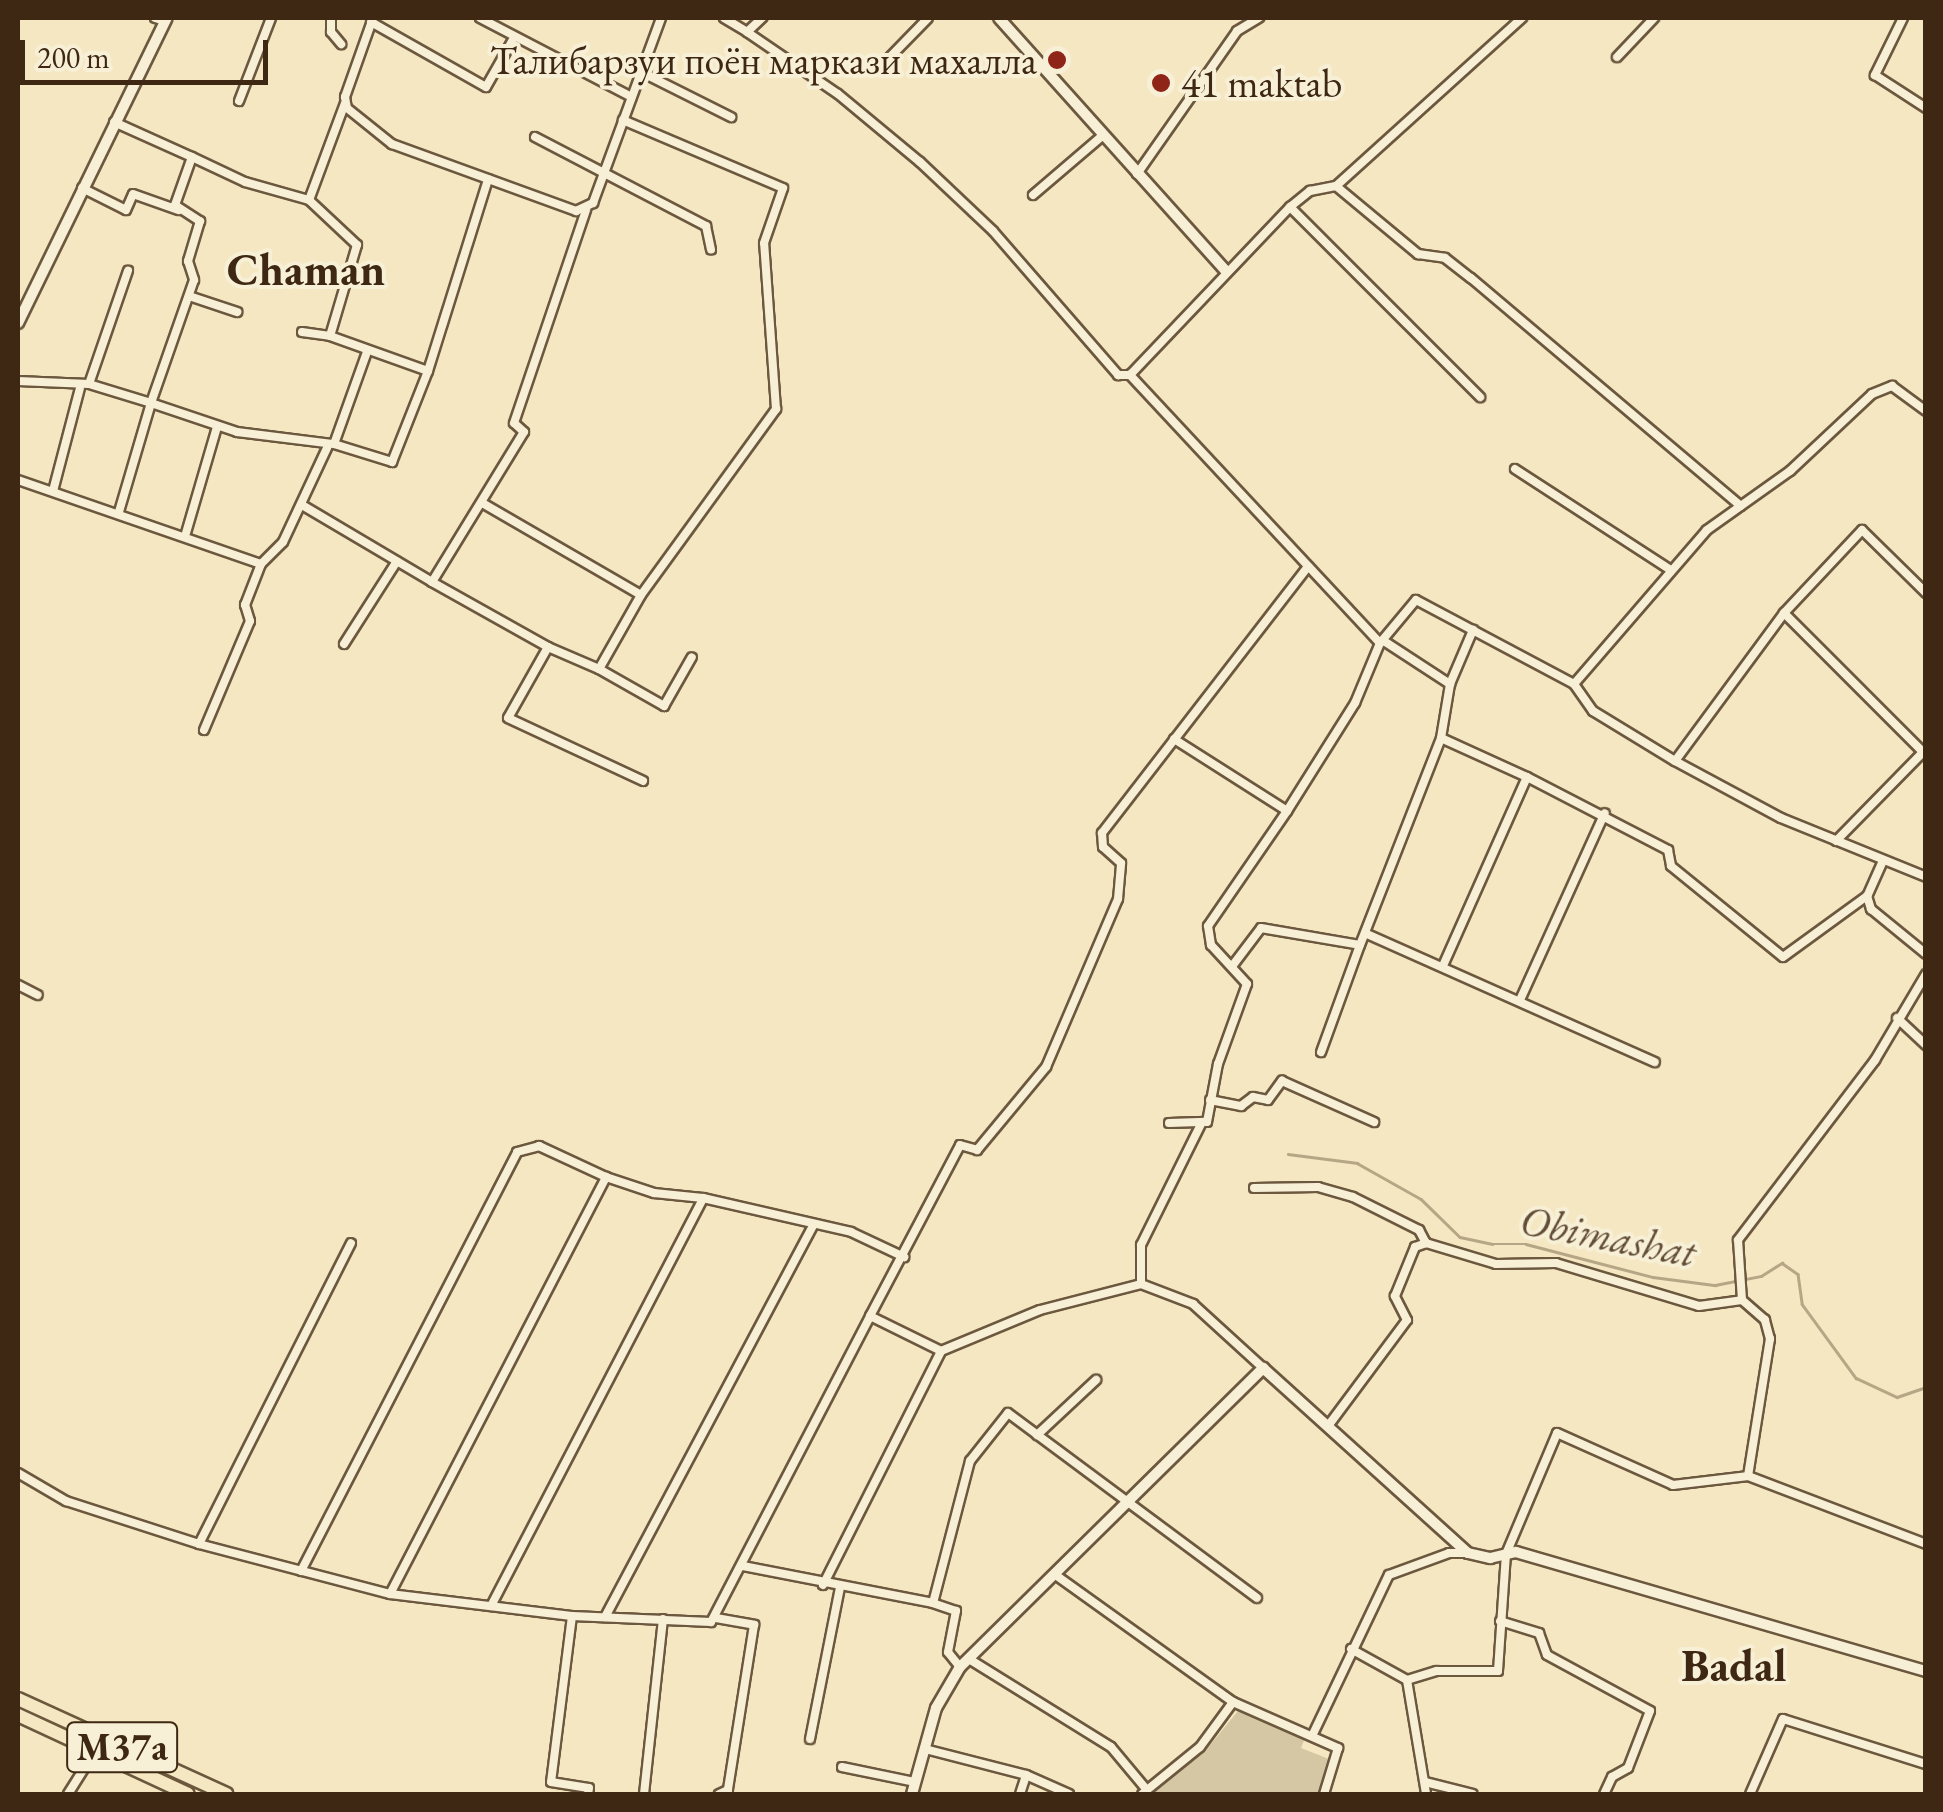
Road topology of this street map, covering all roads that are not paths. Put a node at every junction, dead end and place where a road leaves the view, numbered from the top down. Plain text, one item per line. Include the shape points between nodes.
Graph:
1 (271, 18) edge
2 (331, 18) edge
3 (480, 18) edge
4 (661, 18) edge
5 (724, 18) edge
6 (762, 18) edge
7 (928, 18) edge
8 (999, 18) edge
9 (1259, 18) edge
10 (1522, 18) edge
11 (1654, 18) edge
12 (1904, 18) edge
13 (162, 19) edge
14 (372, 20) edge
15 (496, 21) edge
16 (746, 32) junction
17 (514, 38) junction
18 (341, 44) dead end
19 (890, 57) dead end
20 (1617, 57) dead end
21 (641, 72) junction
22 (632, 96) junction
23 (239, 102) dead end
24 (345, 102) junction
25 (1926, 108) edge
26 (731, 117) dead end
27 (624, 120) junction
28 (114, 122) junction
29 (1102, 136) junction
30 (535, 137) dead end
31 (192, 157) junction
32 (605, 170) junction
33 (1136, 175) junction
34 (488, 179) junction
35 (1336, 186) junction
36 (82, 188) junction
37 (1032, 195) dead end
38 (309, 200) junction
39 (1290, 207) junction
40 (178, 210) junction
41 (586, 210) junction
42 (711, 249) dead end
43 (1226, 270) junction
44 (128, 271) dead end
45 (189, 296) junction
46 (22, 300) edge
47 (237, 312) dead end
48 (18, 322) edge
49 (302, 332) dead end
50 (330, 336) junction
51 (367, 352) junction
52 (428, 371) junction
53 (1130, 374) junction
54 (18, 381) edge
55 (84, 386) junction
56 (1480, 397) dead end
57 (151, 403) junction
58 (1926, 411) edge
59 (216, 427) junction
60 (330, 446) junction
61 (1515, 469) dead end
62 (18, 480) edge
63 (53, 492) junction
64 (484, 504) junction
65 (302, 505) junction
66 (1741, 506) junction
67 (119, 512) junction
68 (186, 533) junction
69 (398, 561) junction
70 (261, 564) junction
71 (1308, 566) junction
72 (1668, 568) junction
73 (432, 582) junction
74 (1926, 593) edge
75 (641, 595) junction
76 (1784, 613) junction
77 (1473, 630) junction
78 (1382, 642) junction
79 (344, 644) dead end
80 (548, 647) junction
81 (692, 657) dead end
82 (598, 669) junction
83 (1450, 684) junction
84 (1574, 684) junction
85 (204, 730) dead end
86 (1441, 738) junction
87 (1174, 739) junction
88 (1924, 751) edge
89 (1675, 761) junction
90 (1527, 777) junction
91 (643, 781) dead end
92 (1287, 811) junction
93 (1605, 813) junction
94 (1836, 841) junction
95 (1882, 863) junction
96 (1926, 877) edge
97 (1867, 896) junction
98 (1367, 934) junction
99 (1360, 945) junction
100 (1926, 954) edge
101 (1444, 963) junction
102 (1233, 965) junction
103 (1926, 974) edge
104 (18, 985) edge
105 (38, 995) dead end
106 (1520, 1000) junction
107 (1898, 1018) junction
108 (1926, 1045) edge
109 (1321, 1052) dead end
110 (1655, 1062) dead end
111 (1210, 1100) junction
112 (1170, 1122) dead end
113 (1374, 1122) dead end
114 (1201, 1124) junction
115 (606, 1178) junction
116 (1254, 1188) dead end
117 (703, 1198) junction
118 (812, 1225) junction
119 (351, 1243) dead end
120 (1426, 1243) junction
121 (904, 1256) junction
122 (1141, 1284) junction
123 (1742, 1300) junction
124 (870, 1316) junction
125 (941, 1351) junction
126 (1263, 1368) junction
127 (1096, 1380) dead end
128 (1328, 1426) junction
129 (1037, 1435) junction
130 (18, 1474) edge
131 (1748, 1476) junction
132 (1130, 1504) junction
133 (199, 1544) junction
134 (1926, 1544) edge
135 (1468, 1554) junction
136 (1506, 1554) junction
137 (743, 1566) junction
138 (301, 1570) junction
139 (1057, 1576) junction
140 (823, 1584) junction
141 (840, 1588) junction
142 (390, 1594) junction
143 (1257, 1598) dead end
144 (933, 1603) junction
145 (491, 1606) junction
146 (572, 1616) junction
147 (605, 1617) junction
148 (716, 1618) junction
149 (663, 1619) junction
150 (1500, 1621) junction
151 (1351, 1649) junction
152 (964, 1663) junction
153 (1926, 1671) edge
154 (1407, 1680) junction
155 (18, 1699) edge
156 (1233, 1702) junction
157 (18, 1715) edge
158 (1312, 1734) junction
159 (810, 1739) dead end
160 (925, 1748) junction
161 (94, 1751) junction
162 (1926, 1764) edge
163 (842, 1767) dead end
164 (1026, 1775) junction
165 (915, 1782) junction
166 (1425, 1782) junction
167 (167, 1790) edge
168 (1145, 1792) edge
169 (68, 1794) edge
170 (188, 1794) edge
171 (226, 1794) edge
172 (588, 1794) edge
173 (644, 1794) edge
174 (719, 1794) edge
175 (912, 1794) edge
176 (1020, 1794) edge
177 (1068, 1794) edge
178 (1324, 1794) edge
179 (1426, 1794) edge
180 (1473, 1794) edge
181 (1604, 1794) edge
182 (1750, 1794) edge

1 - 23 street
2 - 18 street via 331,32
3 - 15 street
4 - 21 street
5 - 16 street
6 - 16 street
7 - 19 street
8 - 29 street
9 - 33 street via 1237,30
10 - 35 street
11 - 20 street
12 - 25 street via 1875,75
13 - 28 street
14 - 17 street via 486,86
14 - 24 street
15 - 17 street
16 - 53 street via 838,94 920,162 993,231 1118,375
17 - 22 street
21 - 22 street
21 - 26 street
22 - 27 street
24 - 34 street via 384,140
24 - 38 street
27 - 32 street
27 - 75 street via 783,188 764,243 776,409
28 - 31 street
28 - 36 street
29 - 33 street
29 - 37 street
30 - 32 street
31 - 38 street
31 - 40 street
32 - 41 street
32 - 42 street via 706,226
33 - 43 street
34 - 41 street
34 - 52 street
35 - 39 street via 1310,192
35 - 66 street via 1418,254 1445,258 1471,278
36 - 40 street via 126,210 133,194
36 - 46 street
38 - 50 street via 357,245
39 - 43 street
39 - 56 street
40 - 45 street via 200,221 188,261 194,280
41 - 64 street via 514,423 524,432
43 - 53 street
44 - 55 street
45 - 47 street
45 - 57 street
46 - 48 street
49 - 50 street
50 - 51 street
51 - 52 street
51 - 60 street
52 - 60 street via 392,462
53 - 71 street
54 - 55 street
55 - 57 street
55 - 63 street
57 - 59 street
57 - 67 street
58 - 66 street via 1883,386
59 - 60 street
59 - 68 street
60 - 65 street
61 - 72 street
62 - 63 street
63 - 67 street
64 - 73 street
64 - 75 street
65 - 69 street
65 - 70 street via 283,542
66 - 72 street
67 - 68 street
68 - 70 street
69 - 73 street
69 - 79 street
70 - 85 street via 244,604 250,620
71 - 78 street
71 - 87 street
72 - 84 street
73 - 80 street
74 - 76 street via 1862,530
75 - 82 street
76 - 88 street
76 - 89 street
77 - 78 street via 1416,600
77 - 83 street
77 - 84 street
78 - 83 street
78 - 92 street via 1355,703
80 - 82 street
80 - 91 street via 508,718
81 - 82 street via 664,706
83 - 86 street
84 - 89 street via 1593,711
86 - 90 street
86 - 98 street
87 - 92 street
87 - 121 street via 1102,833 1103,847 1121,863 1118,899 1046,1067 978,1150 960,1146
88 - 94 street
89 - 94 street
90 - 93 street
90 - 101 street
92 - 102 street via 1208,926 1211,945
93 - 97 street via 1668,850 1671,866 1783,957
93 - 106 street
94 - 95 street
95 - 96 street
95 - 97 street
97 - 100 street via 1876,917
98 - 99 street
98 - 101 street
99 - 102 street via 1261,928
99 - 109 street
101 - 106 street
102 - 111 street via 1247,984
103 - 107 street
104 - 105 street
106 - 110 street
107 - 108 street
107 - 123 street via 1875,1060 1738,1240
111 - 113 street via 1241,1106 1253,1097 1268,1100 1282,1081
111 - 114 street
112 - 114 street
114 - 122 street via 1141,1244
115 - 117 street
115 - 138 street via 539,1146 517,1152
115 - 142 street
116 - 120 street via 1318,1187 1353,1197 1419,1230
117 - 118 street
117 - 145 street
118 - 121 street via 851,1232
118 - 147 street
119 - 133 street
120 - 123 street via 1496,1264 1556,1263 1700,1306
120 - 128 street via 1415,1247 1394,1296 1408,1320
121 - 124 street
122 - 125 street via 1040,1310
122 - 126 street via 1193,1304
123 - 131 street via 1764,1320 1770,1338
124 - 125 street
124 - 137 street
125 - 140 street
126 - 128 street
126 - 132 street
127 - 129 street
128 - 135 street
129 - 132 street
129 - 144 street via 1008,1412 981,1440 959,1490
130 - 133 street via 66,1500
131 - 134 street
131 - 136 street via 1673,1485 1556,1433
132 - 139 street
132 - 143 street
133 - 138 street
135 - 136 street
135 - 151 street via 1397,1568
136 - 150 street
136 - 153 street
137 - 140 street
137 - 148 street
138 - 142 street
139 - 152 street
139 - 156 street
140 - 141 street
141 - 144 street
141 - 159 street
142 - 145 street
144 - 152 street via 956,1611 948,1652
145 - 146 street
146 - 147 street
146 - 172 street via 552,1782 589,1788
147 - 149 street
148 - 149 street
148 - 174 street via 754,1625 728,1790
149 - 173 street
150 - 154 street via 1496,1674 1438,1671
150 - 181 street via 1539,1632 1548,1655 1650,1711 1628,1768 1612,1777
151 - 154 street
151 - 158 street
152 - 160 street via 936,1708
152 - 168 street via 1111,1747
154 - 166 street
155 - 171 highway, M37a
156 - 158 street
156 - 168 street via 1200,1747
157 - 161 highway, M37a
158 - 178 street via 1338,1748
160 - 164 street
160 - 165 street
161 - 167 highway, M37a
161 - 169 street
162 - 182 street via 1783,1719
163 - 165 street
164 - 176 street
164 - 177 street
165 - 175 street
166 - 179 street
166 - 180 street
167 - 170 highway, M37a

